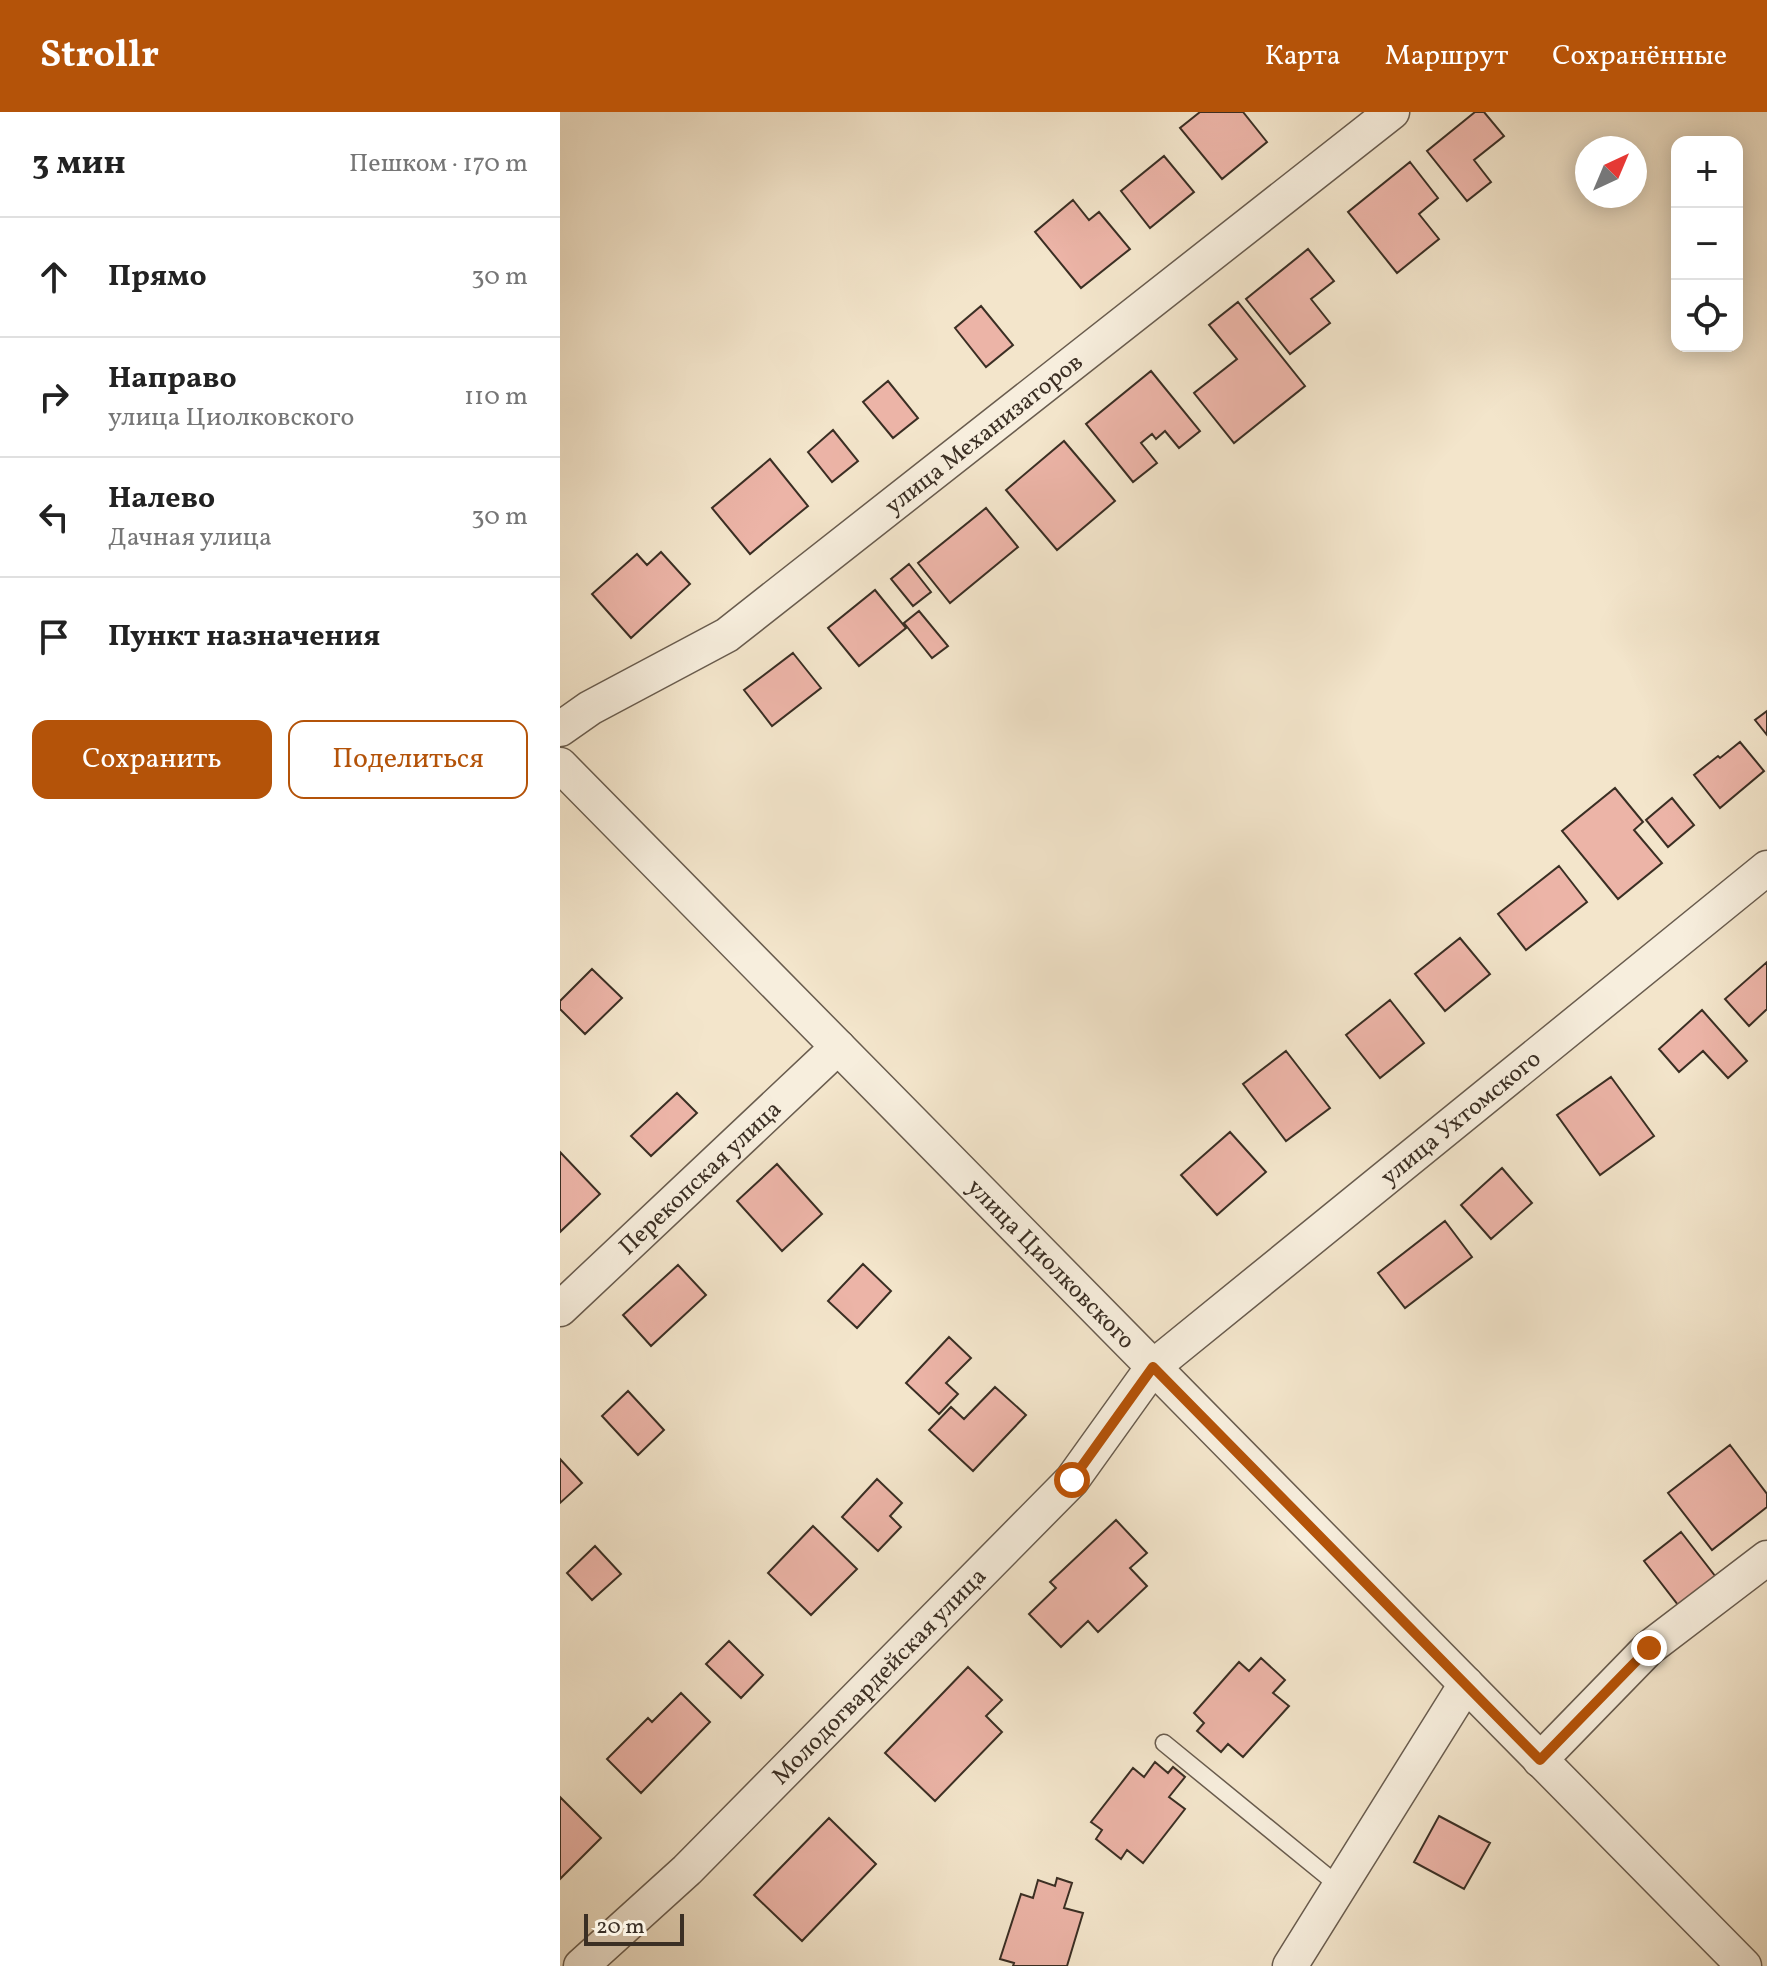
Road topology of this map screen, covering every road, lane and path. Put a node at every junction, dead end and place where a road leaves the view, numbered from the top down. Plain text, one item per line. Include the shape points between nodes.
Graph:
1 (1392, 112) edge
2 (560, 729) edge
3 (560, 765) edge
4 (1767, 868) edge
5 (838, 1047) junction
6 (560, 1309) edge
7 (1153, 1367) junction
8 (1767, 1558) edge
9 (1466, 1684) junction
10 (1164, 1743) dead end
11 (1540, 1760) junction
12 (1339, 1886) junction
13 (581, 1966) edge
14 (1290, 1966) edge
15 (1744, 1966) edge

1 - 2 street, улица Механизаторов via 727,635
3 - 5 street, улица Циолковского
4 - 7 street, улица Ухтомского
5 - 6 street, Перекопская улица
5 - 7 street, улица Циолковского
7 - 9 street, улица Циолковского
7 - 13 street, Молодогвардейская улица via 1072,1480 687,1870
8 - 11 street via 1649,1648
9 - 11 street, улица Циолковского
9 - 12 street
10 - 12 lane
11 - 15 street, улица Циолковского
12 - 14 street

